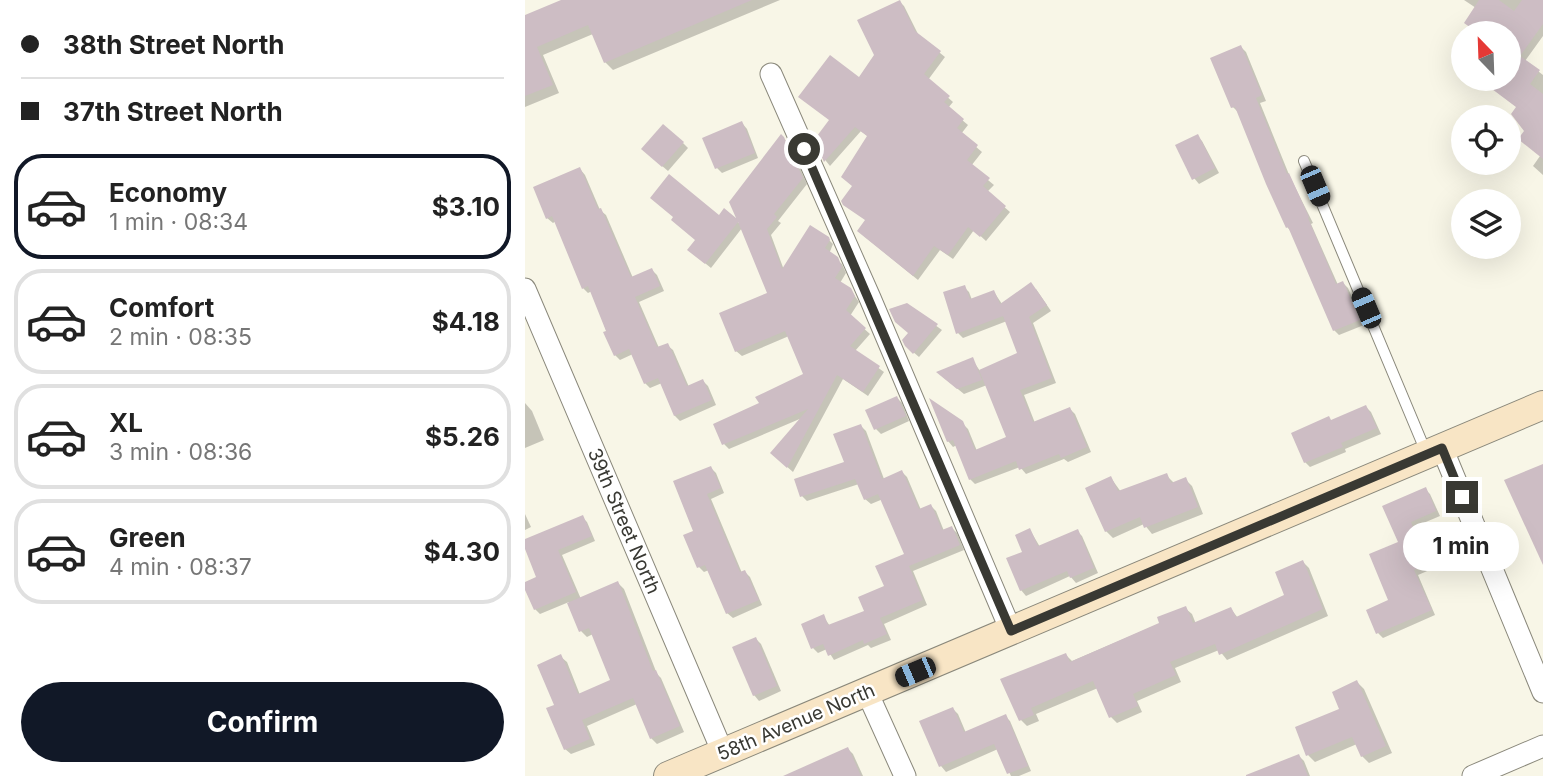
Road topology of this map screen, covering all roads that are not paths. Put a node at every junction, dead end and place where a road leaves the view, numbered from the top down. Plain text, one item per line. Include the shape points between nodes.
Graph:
1 (771, 74) dead end
2 (1304, 161) dead end
3 (525, 289) edge
4 (1543, 405) edge
5 (1434, 451) junction
6 (1011, 631) junction
7 (867, 692) junction
8 (1543, 692) edge
9 (1543, 746) edge
10 (723, 753) junction
11 (668, 776) edge
12 (905, 776) edge
13 (1473, 776) edge

1 - 6 street
2 - 5 lane
3 - 10 street, 39th Street North
4 - 5 street, 58th Avenue North
5 - 6 street, 58th Avenue North
5 - 8 street
6 - 7 street, 58th Avenue North
7 - 10 street, 58th Avenue North
7 - 12 street
9 - 13 street
10 - 11 street, 58th Avenue North

